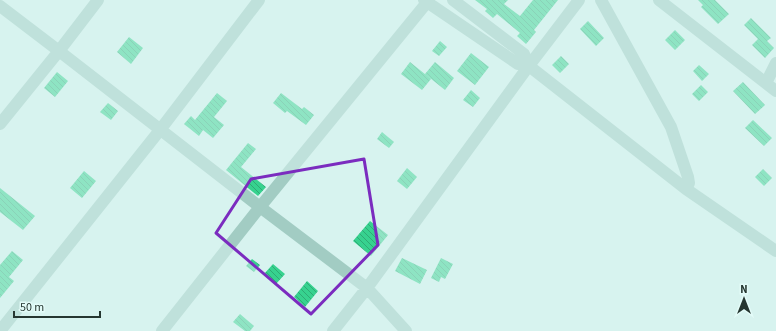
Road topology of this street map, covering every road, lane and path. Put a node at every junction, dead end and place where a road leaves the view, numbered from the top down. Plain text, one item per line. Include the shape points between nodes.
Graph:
1 (98, 0) edge
2 (259, 0) edge
3 (453, 0) edge
4 (579, 0) edge
5 (600, 0) edge
6 (659, 0) edge
7 (426, 1) edge
8 (0, 6) edge
9 (59, 51) junction
10 (776, 63) edge
11 (528, 65) junction
12 (766, 83) junction
13 (776, 91) edge
14 (0, 124) edge
15 (160, 130) junction
16 (686, 189) junction
17 (260, 207) junction
18 (776, 250) edge
19 (367, 288) junction
20 (0, 331) edge
21 (162, 331) edge
22 (333, 331) edge
23 (406, 331) edge

1 - 9 street
2 - 15 street
3 - 11 street via 524,54
4 - 11 street
5 - 16 street via 671,127 688,177
6 - 12 street
7 - 11 street via 518,64
7 - 17 street
8 - 9 street
9 - 14 street
9 - 15 street
10 - 12 street
11 - 16 street
11 - 19 street
12 - 13 street
15 - 17 street
15 - 20 street
16 - 18 street
17 - 19 street
17 - 21 street
19 - 22 street
19 - 23 street

